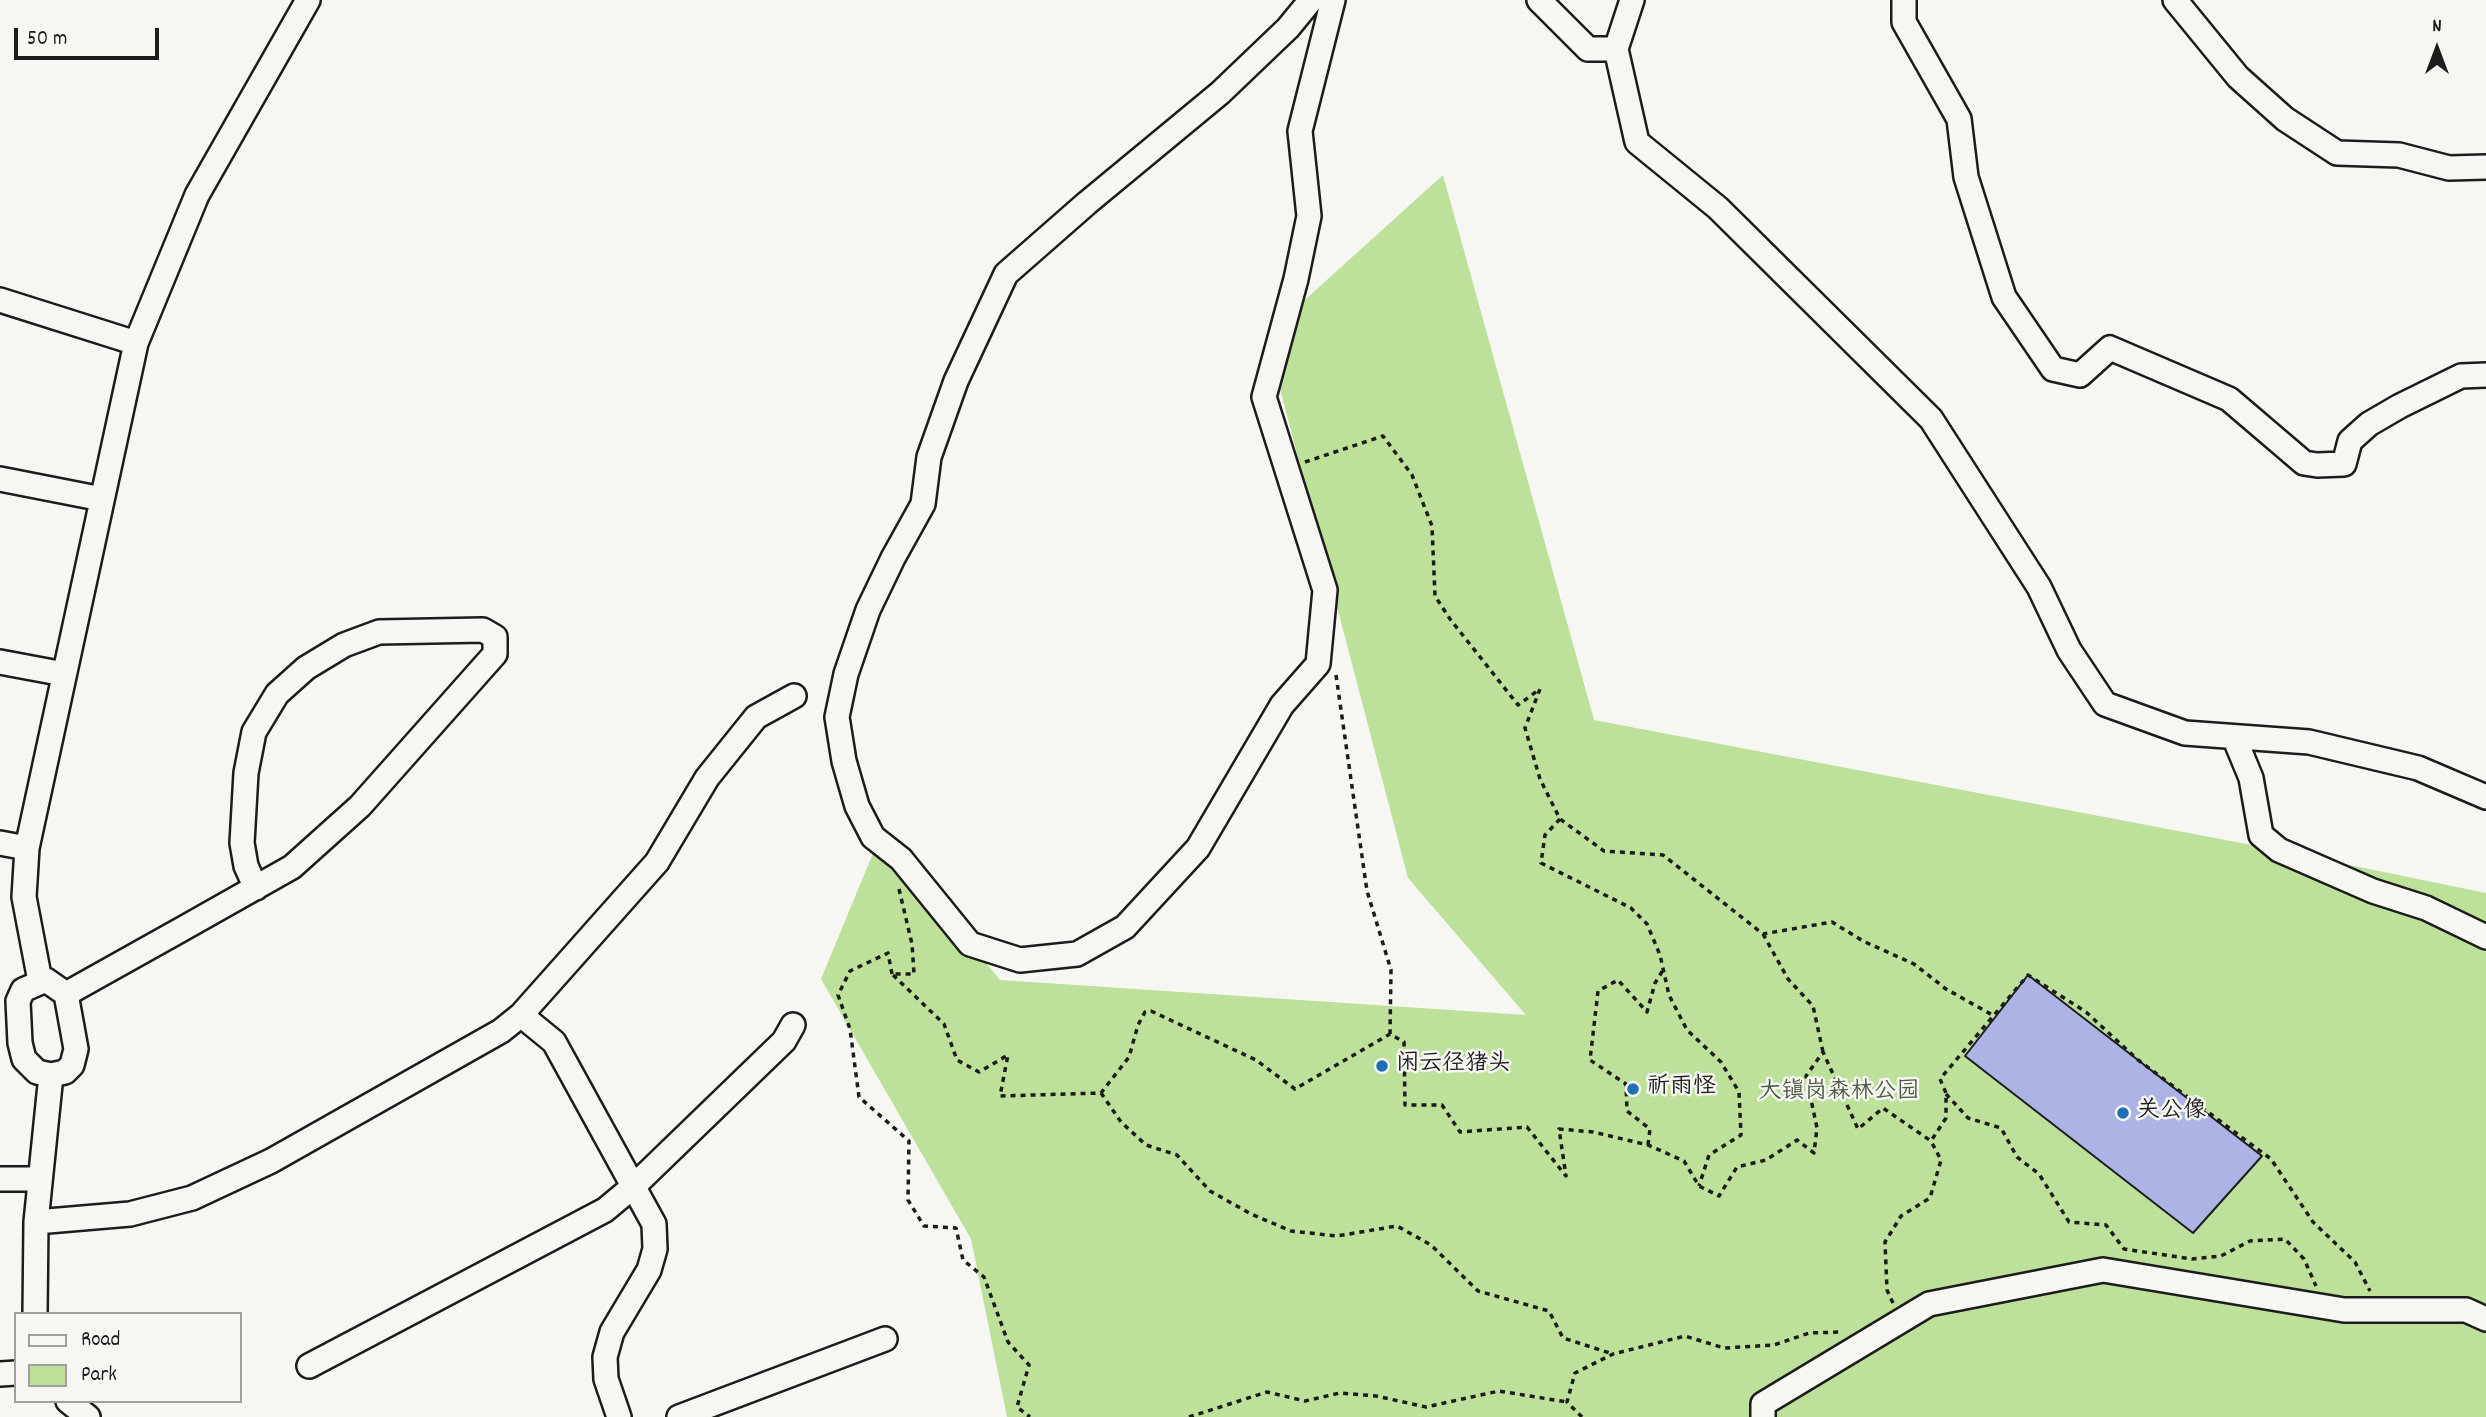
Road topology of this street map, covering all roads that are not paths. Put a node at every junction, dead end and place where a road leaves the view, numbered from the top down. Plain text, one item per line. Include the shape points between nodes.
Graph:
1 (308, 0) edge
2 (1311, 0) edge
3 (1333, 0) edge
4 (1539, 0) edge
5 (1632, 0) edge
6 (1904, 0) edge
7 (2175, 0) edge
8 (1616, 49) junction
9 (2486, 167) edge
10 (0, 300) edge
11 (136, 343) junction
12 (2486, 375) edge
13 (0, 479) edge
14 (102, 499) junction
15 (0, 662) edge
16 (64, 674) junction
17 (794, 696) dead end
18 (2234, 737) junction
19 (2486, 797) edge
20 (0, 843) edge
21 (27, 848) junction
22 (256, 888) dead end
23 (2486, 937) edge
24 (40, 981) junction
25 (66, 994) junction
26 (9, 1011) edge
27 (521, 1015) junction
28 (793, 1025) dead end
29 (51, 1075) junction
30 (40, 1179) junction
31 (0, 1180) edge
32 (635, 1185) junction
33 (36, 1222) junction
34 (35, 1312) edge
35 (2486, 1320) edge
36 (885, 1339) dead end
37 (309, 1366) dead end
38 (70, 1403) edge
39 (88, 1417) edge
40 (619, 1417) edge
41 (679, 1417) edge
42 (1763, 1417) edge

1 - 11 street via 197,195
2 - 3 street via 1220,93 1006,274 956,381 929,457 923,504 868,610 837,716 857,806 873,837 901,859 970,944 1020,960 1077,954 1125,927 1198,848 1282,705 1318,664 1325,590 1264,397 1309,216 1300,131
4 - 8 street via 1588,49
5 - 8 street
6 - 12 street via 1904,22 1959,119 1966,177 2004,297 2053,369 2080,375 2110,348 2229,399 2304,463 2317,465 2344,464 2350,441 2400,406 2461,376
7 - 9 street via 2238,77 2285,119 2337,153 2399,155 2449,168
8 - 18 street via 1637,142 1718,208 1931,419 2039,587 2069,650 2105,704 2185,733
10 - 11 street
11 - 14 street
13 - 14 street
14 - 16 street
15 - 16 street
16 - 21 street
17 - 27 street via 756,717 707,778 657,862
18 - 19 street via 2309,742 2418,768
18 - 23 street via 2251,778 2261,835 2278,850 2426,908
20 - 21 street
21 - 24 street via 24,897
22 - 25 street via 251,877 246,866 242,843 246,773 254,732 277,694 306,668 344,645 379,632 483,630 495,637 495,654 360,806 292,867 256,887 244,894 208,915
24 - 25 street via 56,984
24 - 26 street via 23,990
25 - 29 street via 76,1049 72,1065
26 - 29 street via 24,1059 37,1072
27 - 32 street via 554,1042
27 - 33 street via 501,1031 271,1161 192,1198 130,1214
28 - 32 street via 784,1041
29 - 30 street
30 - 31 street
30 - 33 street
32 - 37 street via 605,1210
32 - 40 street via 654,1224 655,1249 649,1270 612,1332 605,1357 606,1379
33 - 34 street
35 - 42 street via 2466,1310 2326,1307 2103,1270 1929,1304 1763,1404
36 - 41 street
38 - 39 street

